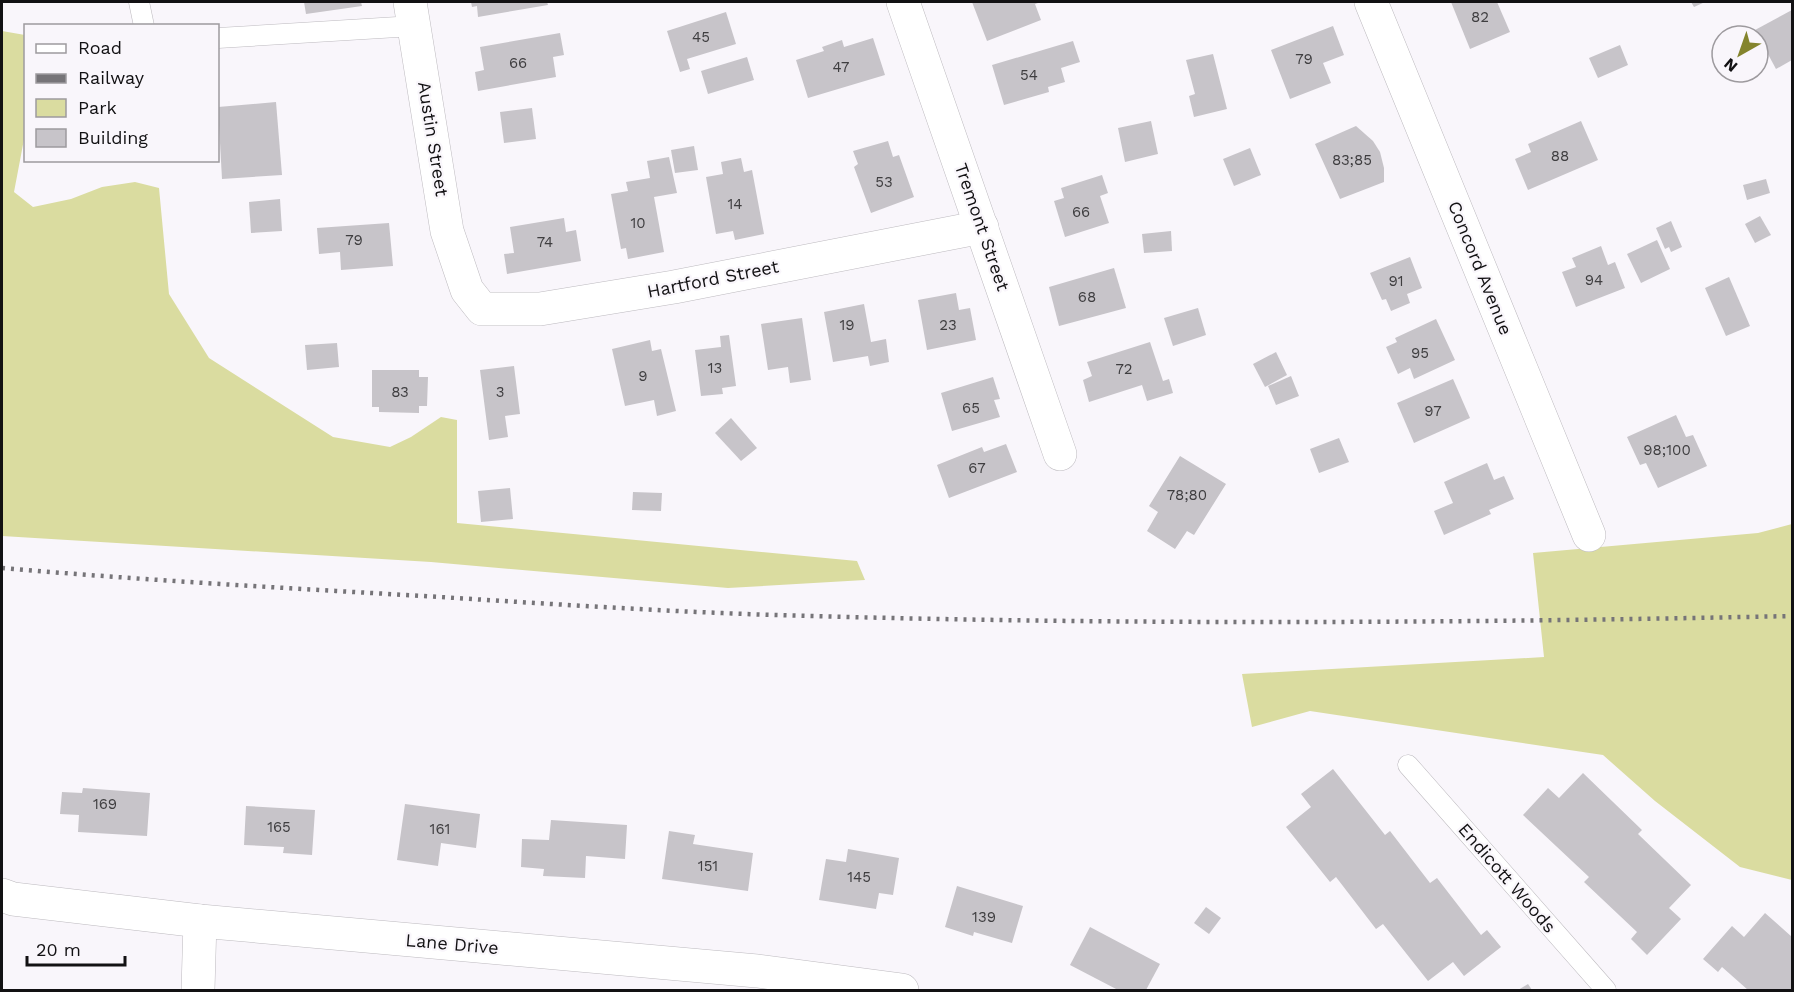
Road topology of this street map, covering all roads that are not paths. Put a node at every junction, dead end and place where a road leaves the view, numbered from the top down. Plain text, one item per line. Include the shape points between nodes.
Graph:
1 (139, 2) edge
2 (903, 2) edge
3 (1371, 2) edge
4 (412, 14) edge
5 (144, 24) edge
6 (219, 38) edge
7 (982, 227) junction
8 (462, 275) joint
9 (1060, 454) dead end
10 (1589, 535) dead end
11 (1408, 765) dead end
12 (2, 896) edge
13 (200, 921) junction
14 (757, 981) edge
15 (198, 990) edge
16 (902, 990) edge
17 (1606, 990) edge

1 - 5 lane
2 - 7 street, Tremont Street
3 - 10 street, Concord Avenue
4 - 6 lane
4 - 8 street, Austin Street via 447,231
7 - 8 street, Hartford Street via 540,309 482,309 467,290
7 - 9 street, Tremont Street
11 - 17 lane, Endicott Woods
12 - 13 street, Lane Drive
13 - 14 street, Lane Drive
13 - 15 street
14 - 16 street, Lane Drive

